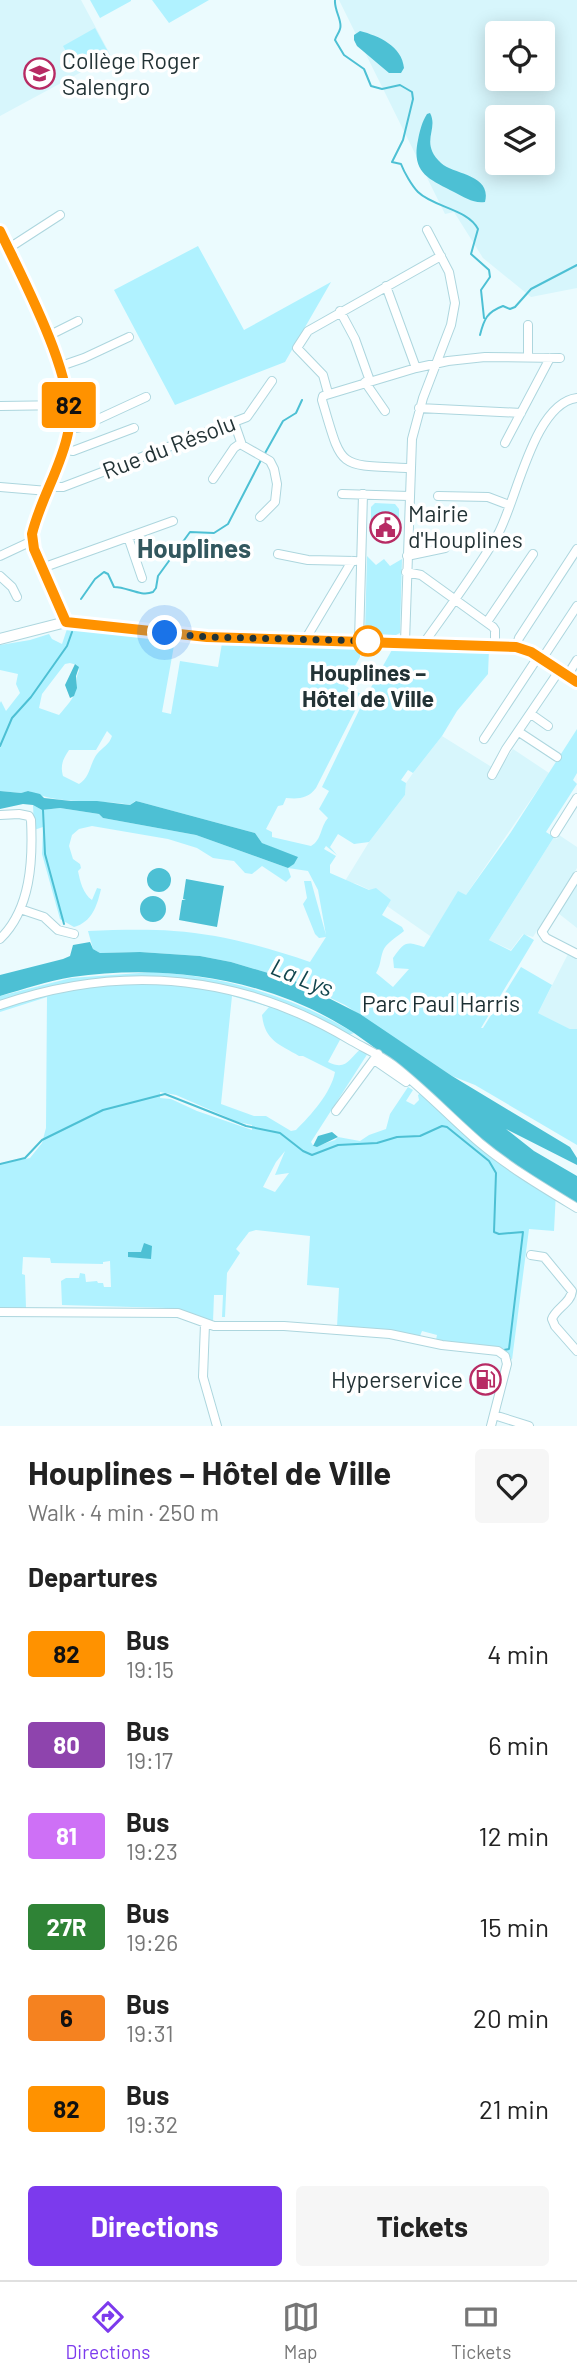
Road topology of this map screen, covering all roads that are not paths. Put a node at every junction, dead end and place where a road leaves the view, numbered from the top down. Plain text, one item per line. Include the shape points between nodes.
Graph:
1 (60, 215) dead end
2 (427, 230) dead end
3 (0, 231) edge
4 (9, 248) junction
5 (441, 256) junction
6 (386, 286) junction
7 (340, 311) junction
8 (78, 321) dead end
9 (528, 325) dead end
10 (48, 336) junction
11 (129, 337) dead end
12 (528, 357) junction
13 (550, 358) junction
14 (560, 358) dead end
15 (436, 363) junction
16 (58, 367) junction
17 (415, 368) junction
18 (272, 381) dead end
19 (368, 382) junction
20 (325, 396) junction
21 (146, 397) dead end
22 (576, 398) edge
23 (69, 405) junction
24 (0, 406) edge
25 (419, 408) junction
26 (385, 411) dead end
27 (521, 413) junction
28 (234, 422) junction
29 (134, 428) dead end
30 (69, 429) junction
31 (241, 443) junction
32 (505, 443) dead end
33 (63, 449) junction
34 (409, 468) junction
35 (213, 480) dead end
36 (0, 487) edge
37 (48, 489) junction
38 (342, 494) dead end
39 (363, 494) junction
40 (409, 496) junction
41 (439, 496) dead end
42 (509, 505) junction
43 (260, 517) dead end
44 (173, 522) dead end
45 (128, 537) junction
46 (32, 541) junction
47 (445, 548) dead end
48 (577, 549) edge
49 (278, 554) dead end
50 (533, 554) dead end
51 (0, 556) edge
52 (407, 556) junction
53 (357, 561) junction
54 (42, 568) junction
55 (406, 572) junction
56 (0, 576) edge
57 (142, 578) dead end
58 (17, 597) dead end
59 (454, 599) junction
60 (577, 606) edge
61 (66, 622) junction
62 (487, 622) junction
63 (0, 639) edge
64 (305, 640) junction
65 (359, 641) junction
66 (404, 642) junction
67 (424, 643) junction
68 (495, 645) junction
69 (516, 647) junction
70 (540, 658) junction
71 (577, 660) edge
72 (563, 673) junction
73 (577, 682) edge
74 (531, 714) junction
75 (548, 726) dead end
76 (519, 732) junction
77 (484, 739) dead end
78 (557, 757) dead end
79 (492, 775) dead end
80 (577, 799) edge
81 (0, 815) edge
82 (555, 833) dead end
83 (577, 876) edge
84 (20, 909) junction
85 (74, 934) dead end
86 (0, 939) edge
87 (577, 954) edge
88 (0, 1005) edge
89 (376, 1057) junction
90 (336, 1111) dead end
91 (577, 1208) edge
92 (531, 1255) dead end
93 (0, 1312) edge
94 (205, 1324) junction
95 (577, 1352) edge
96 (494, 1415) junction
97 (217, 1426) edge
98 (491, 1426) edge
99 (529, 1426) edge

1 - 4 street
2 - 5 street
3 - 4 street
4 - 10 street
5 - 6 street
5 - 15 street via 455,303
6 - 7 street
6 - 17 street
7 - 19 street via 355,339
7 - 20 street via 310,329 297,348 323,375
8 - 10 street
9 - 12 street
10 - 16 street
11 - 16 street
12 - 13 street
12 - 15 street
13 - 14 street
13 - 27 street
15 - 17 street
15 - 25 street
16 - 23 street
17 - 19 street
18 - 28 street, Rue du Résolu via 250,415
19 - 20 street
19 - 26 street
20 - 34 street via 337,448 345,459 360,467
21 - 30 street
22 - 42 street via 558,406 541,429
23 - 24 street
23 - 30 street
25 - 27 street
25 - 34 street
27 - 32 street
28 - 31 street
28 - 37 street, Rue du Résolu
29 - 33 street via 72,451
30 - 33 street
31 - 35 street
31 - 43 street via 273,466 274,504
33 - 37 street
34 - 40 street
36 - 37 street, Rue du Résolu
37 - 46 street
38 - 39 street
39 - 40 street
39 - 53 street
40 - 52 street
41 - 42 street via 484,497
42 - 59 street via 496,537
44 - 45 street
45 - 54 street
45 - 57 street
46 - 51 street
46 - 54 street
47 - 52 street
48 - 69 street
49 - 53 street
50 - 62 street
52 - 55 street
53 - 64 street
53 - 65 street
54 - 61 street
55 - 59 street via 417,573
55 - 66 street
56 - 58 street
59 - 62 street
59 - 67 street
60 - 70 street
61 - 63 main road
61 - 64 main road via 207,637
62 - 68 street via 495,630
64 - 65 main road
65 - 66 main road
66 - 67 main road
67 - 68 main road
68 - 69 main road
69 - 70 main road
70 - 72 main road
70 - 77 street
71 - 72 street
72 - 73 main road
72 - 74 street
74 - 75 street
74 - 76 street
76 - 78 street
76 - 79 street
80 - 82 street
81 - 84 street via 19,814 31,820 30,870
83 - 87 street via 542,934
84 - 85 street
84 - 86 street
88 - 89 street via 57,988 117,980 198,984 289,1009
89 - 90 street
89 - 91 street via 423,1090 494,1154
92 - 95 street via 544,1257 572,1291 552,1321
93 - 94 street via 178,1313
94 - 96 street via 390,1334 498,1351 507,1363
94 - 97 street via 203,1377
96 - 98 street
96 - 99 street

